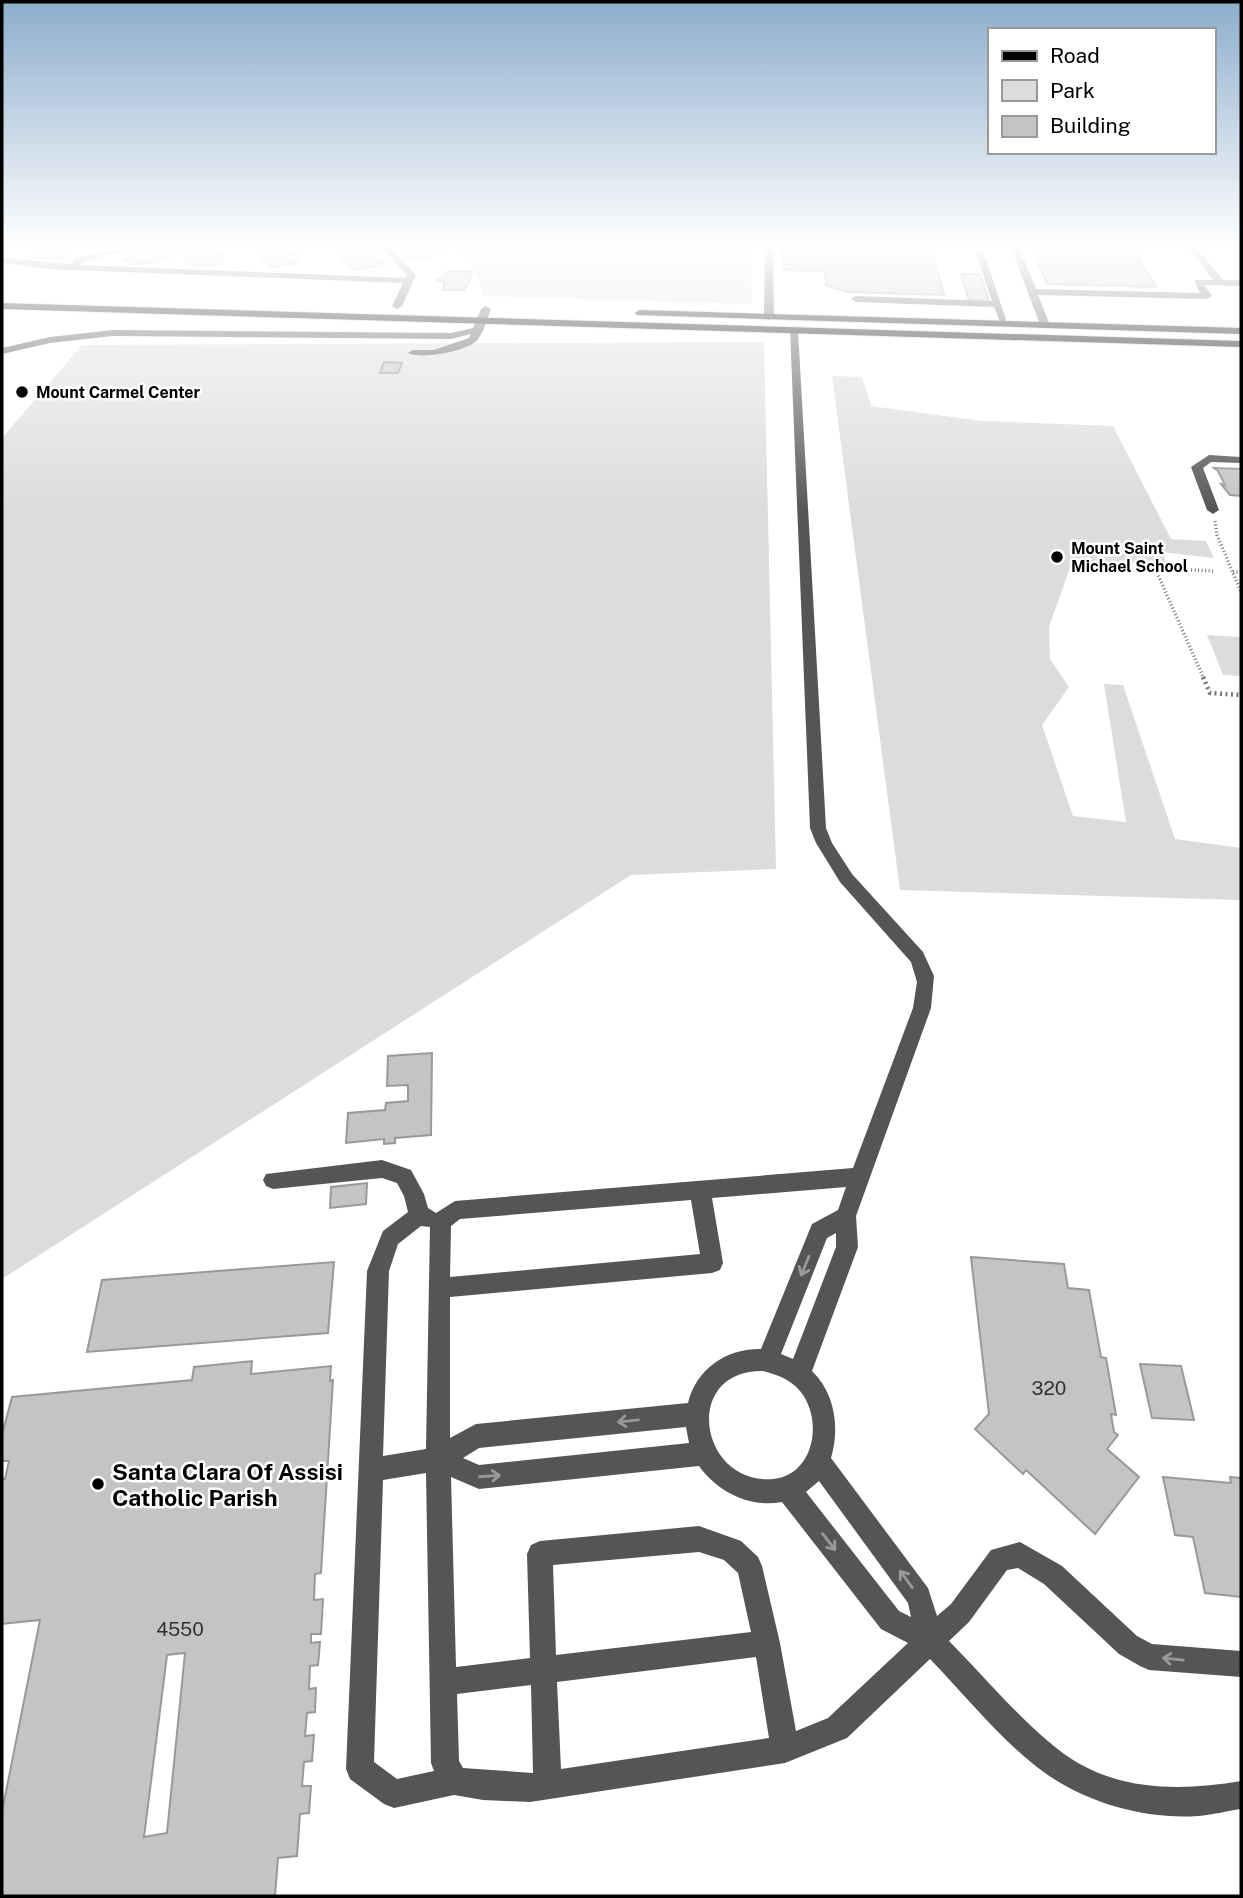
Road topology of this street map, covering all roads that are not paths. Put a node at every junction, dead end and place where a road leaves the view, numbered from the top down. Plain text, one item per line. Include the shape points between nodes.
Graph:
1 (90, 336) edge
2 (330, 336) edge
3 (455, 336) edge
4 (475, 336) edge
5 (793, 336) edge
6 (971, 336) edge
7 (1241, 344) edge
8 (2, 351) edge
9 (413, 354) dead end
10 (1241, 460) edge
11 (1213, 510) road end
12 (860, 1177) junction
13 (273, 1180) dead end
14 (700, 1190) junction
15 (846, 1216) junction
16 (430, 1219) junction
17 (439, 1288) junction
18 (767, 1361) junction
19 (799, 1374) junction
20 (696, 1414) junction
21 (705, 1453) junction
22 (438, 1460) junction
23 (819, 1461) junction
24 (371, 1470) junction
25 (787, 1488) junction
26 (931, 1641) junction
27 (767, 1643) junction
28 (1241, 1664) edge
29 (544, 1670) junction
30 (444, 1682) junction
31 (785, 1749) junction
32 (454, 1781) junction
33 (547, 1785) junction
34 (1241, 1795) edge

1 - 8 lane
2 - 3 lane
4 - 9 lane via 456,348
5 - 12 lane via 818,828 840,869 917,957 928,984
6 - 7 main road
10 - 11 lane via 1209,458 1197,467
12 - 14 lane
12 - 15 lane
13 - 16 lane via 382,1169 404,1177
14 - 16 lane via 454,1210
14 - 17 lane via 712,1263
15 -> 18 lane via 819,1231
15 - 19 lane via 847,1247
16 - 17 lane
16 - 24 lane via 395,1230 385,1240 378,1271
17 - 22 lane
18 - 19 lane
18 - 20 lane via 739,1361 718,1372 703,1390
19 - 23 lane via 822,1407 826,1434
20 - 21 lane via 698,1439
20 -> 22 lane via 476,1436
22 -> 21 lane via 479,1477
21 - 25 lane via 729,1482 753,1492
22 - 24 lane
22 - 30 lane
23 - 25 lane via 802,1481
26 -> 23 lane via 919,1597
24 - 32 lane via 360,1769 394,1794
25 -> 26 lane via 890,1620
28 -> 26 lane via 1149,1657 1128,1645 1054,1575 1020,1555 1000,1559 960,1613
26 - 31 lane via 837,1728
26 - 34 lane via 1041,1753 1069,1773 1103,1788 1154,1801 1199,1802
27 - 29 lane
27 - 29 lane via 749,1566 732,1550 699,1539 540,1554
27 - 31 lane
29 - 30 lane
29 - 33 lane
30 - 32 lane via 445,1763
31 - 33 lane
32 - 33 lane via 484,1787

